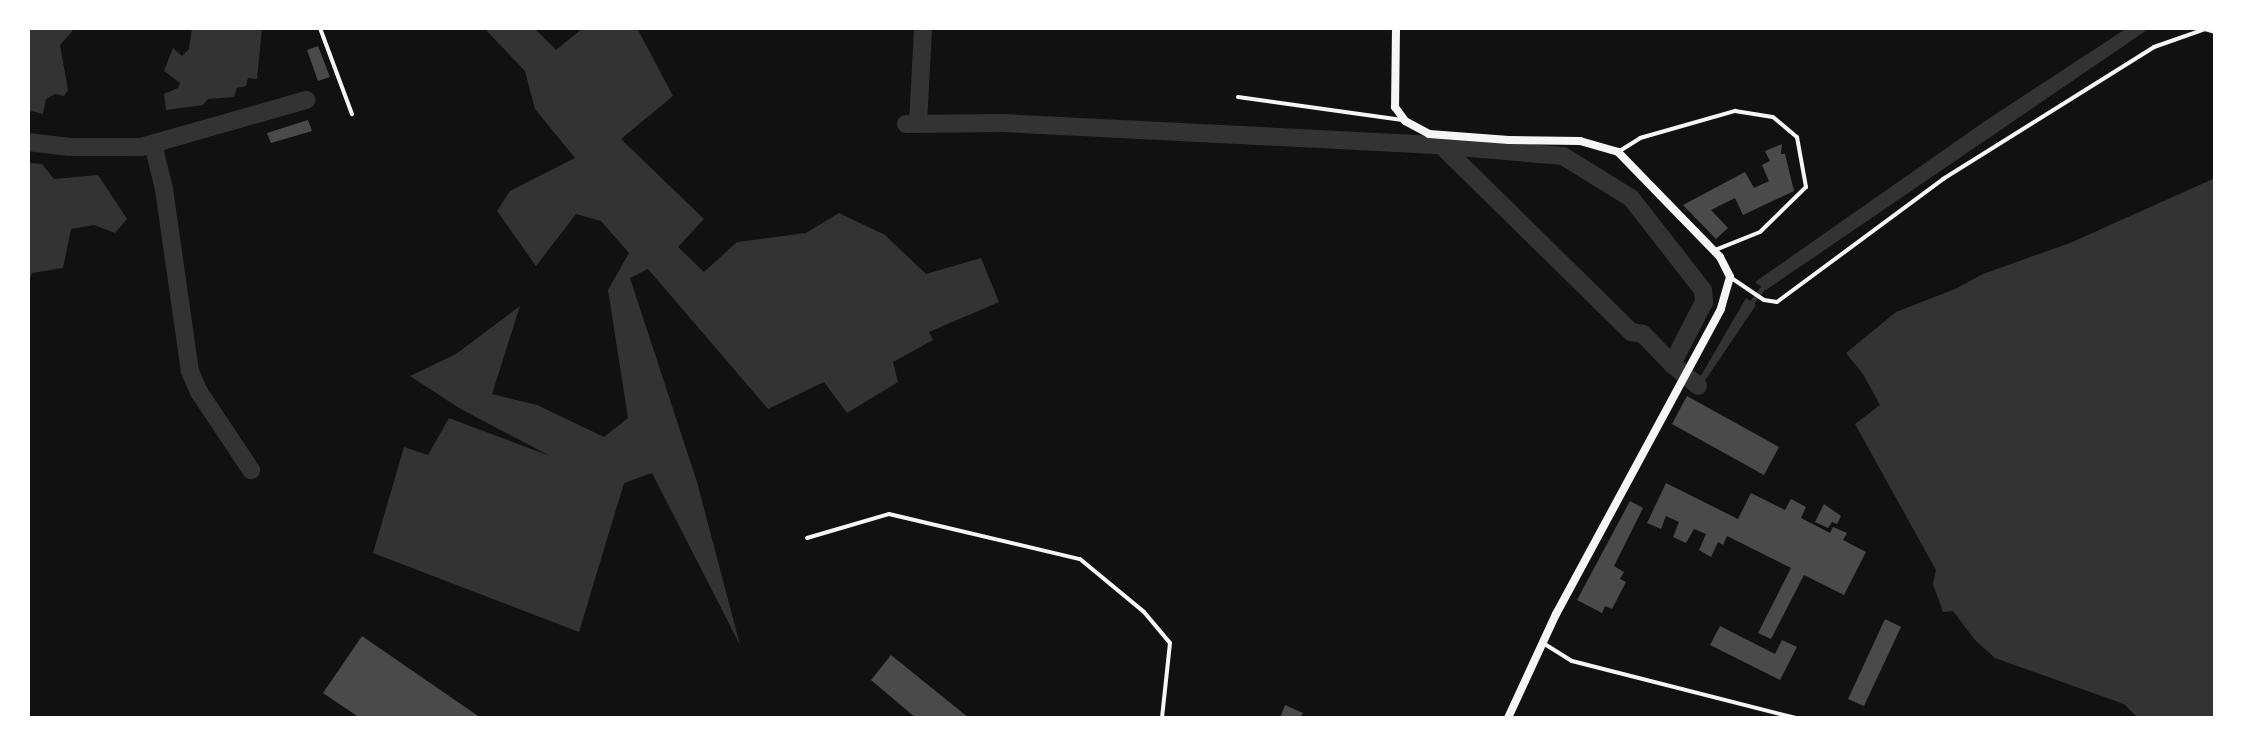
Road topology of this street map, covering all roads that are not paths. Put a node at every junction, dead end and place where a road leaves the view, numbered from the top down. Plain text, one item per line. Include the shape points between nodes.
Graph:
1 (320, 28) edge
2 (1396, 28) edge
3 (2215, 32) edge
4 (1238, 97) dead end
5 (352, 114) dead end
6 (1405, 121) junction
7 (1618, 152) junction
8 (1714, 251) junction
9 (1730, 277) junction
10 (807, 538) dead end
11 (1543, 642) junction
12 (1162, 718) edge
13 (1508, 718) edge
14 (1796, 718) edge

1 - 5 lane
2 - 6 street via 1395,107
3 - 9 lane via 2205,29 2154,47 1943,179 1777,302 1764,300
4 - 6 lane
6 - 7 street via 1429,134 1580,141
7 - 8 street
7 - 8 lane via 1640,138 1735,111 1773,117 1797,137 1806,187 1760,232
8 - 9 street
9 - 11 street via 1721,309
10 - 12 lane via 889,514 1080,559 1144,612 1170,643
11 - 13 street
11 - 14 lane via 1572,661

